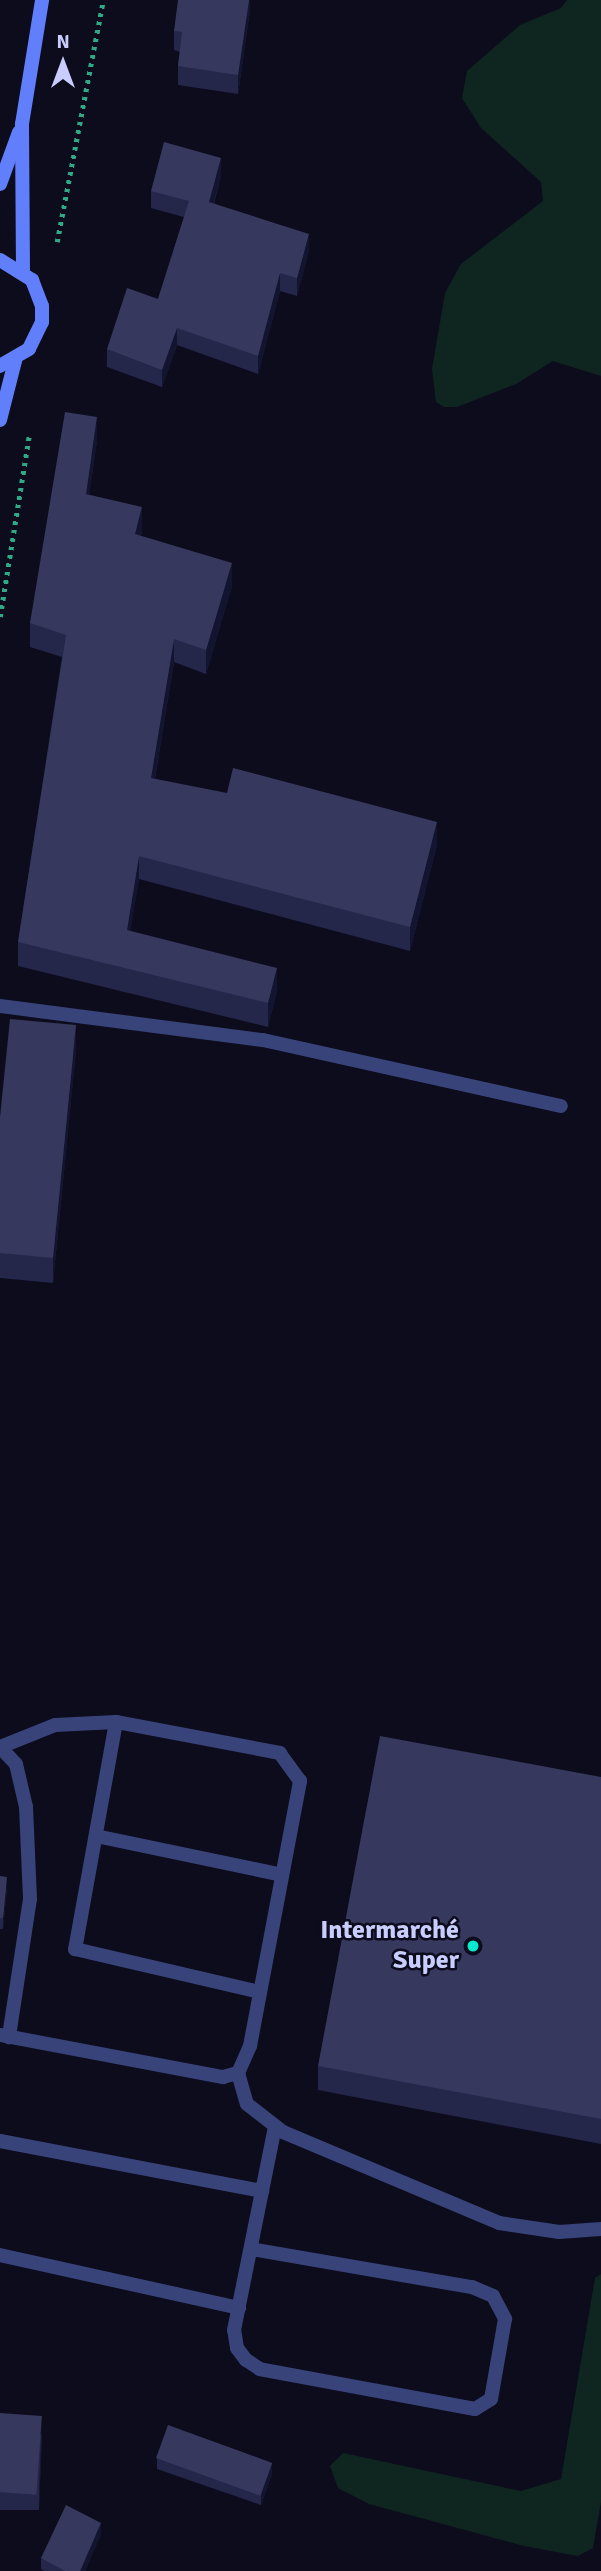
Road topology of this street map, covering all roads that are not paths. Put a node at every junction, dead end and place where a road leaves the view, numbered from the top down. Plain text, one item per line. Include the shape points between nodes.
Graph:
1 (42, 0) edge
2 (22, 124) junction
3 (0, 184) edge
4 (0, 260) edge
5 (23, 271) junction
6 (15, 360) junction
7 (0, 366) edge
8 (0, 420) edge
9 (0, 1006) edge
10 (561, 1106) dead end
11 (116, 1722) junction
12 (0, 1747) edge
13 (96, 1836) junction
14 (282, 1875) junction
15 (260, 1992) junction
16 (5, 2036) edge
17 (238, 2073) junction
18 (275, 2126) junction
19 (0, 2141) edge
20 (262, 2191) junction
21 (601, 2229) edge
22 (251, 2249) junction
23 (0, 2255) edge
24 (239, 2308) junction

1 - 2 main road
2 - 3 main road
2 - 5 main road
4 - 5 main road
5 - 6 main road via 38,292 40,329 29,349
6 - 7 main road
6 - 8 main road
9 - 10 lane via 262,1040
11 - 12 lane via 55,1725
11 - 13 lane
11 - 14 lane via 279,1752 300,1781
12 - 16 lane via 16,1764 26,1807 30,1899
13 - 14 lane
13 - 15 lane via 75,1949
14 - 15 lane
15 - 17 lane via 250,2046
16 - 17 lane via 223,2077
17 - 18 lane via 247,2104
18 - 20 lane
18 - 21 lane via 499,2223 559,2232
19 - 20 lane
20 - 22 lane
22 - 24 lane
22 - 24 lane via 472,2287 493,2296 505,2319 491,2399 475,2409 260,2369 237,2348 234,2330
23 - 24 lane

